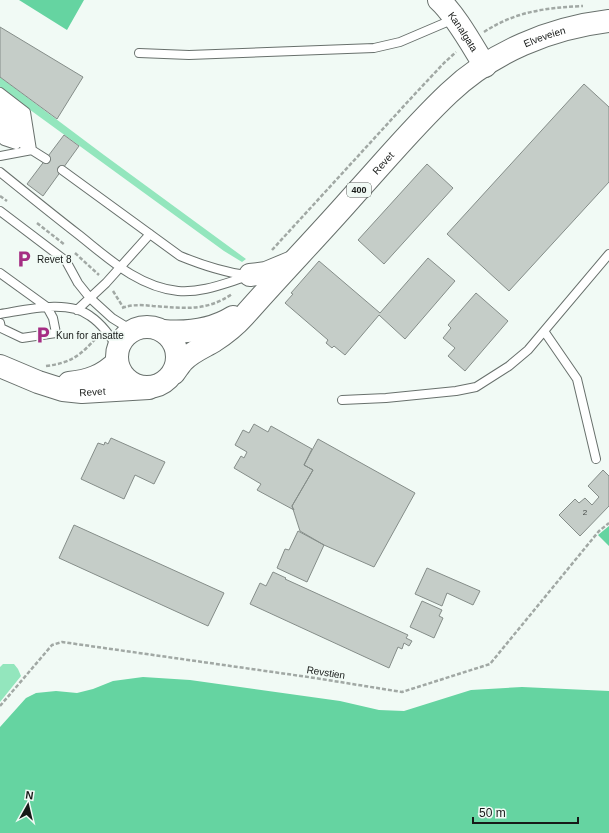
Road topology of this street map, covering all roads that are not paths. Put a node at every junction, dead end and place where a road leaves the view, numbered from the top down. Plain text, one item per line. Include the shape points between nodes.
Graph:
1 (447, 6) edge
2 (609, 21) edge
3 (138, 53) dead end
4 (485, 66) junction
5 (0, 92) edge
6 (0, 100) edge
7 (0, 108) edge
8 (0, 115) edge
9 (0, 123) edge
10 (0, 130) edge
11 (0, 138) edge
12 (0, 146) edge
13 (32, 150) junction
14 (0, 151) edge
15 (0, 156) edge
16 (46, 159) dead end
17 (0, 167) edge
18 (62, 170) dead end
19 (0, 172) edge
20 (0, 175) edge
21 (9, 179) junction
22 (0, 211) edge
23 (150, 234) junction
24 (609, 254) edge
25 (295, 261) junction
26 (120, 268) junction
27 (0, 273) edge
28 (250, 276) junction
29 (90, 298) junction
30 (254, 303) junction
31 (0, 306) edge
32 (48, 307) junction
33 (77, 310) junction
34 (4, 313) edge
35 (0, 323) edge
36 (136, 329) junction
37 (163, 331) junction
38 (544, 331) junction
39 (117, 355) junction
40 (0, 366) edge
41 (174, 373) junction
42 (41, 374) junction
43 (149, 388) junction
44 (342, 400) dead end
45 (596, 459) dead end

1 - 3 lane via 400,42 374,48 189,55
1 - 4 main road, Kanalgata
2 - 4 main road, Elveveien / 400 via 572,27 532,40
4 - 25 main road, Revet / 400 via 450,92 424,118
5 - 13 lane via 26,112
6 - 13 lane via 23,117
7 - 13 lane via 19,122
8 - 13 lane via 15,126
9 - 13 lane
10 - 13 lane
11 - 13 lane
12 - 13 lane
13 - 14 lane
13 - 15 lane
13 - 16 lane
17 - 21 lane
18 - 23 lane
19 - 21 lane
20 - 21 lane
21 - 26 lane
22 - 29 lane via 66,261
23 - 26 lane
23 - 28 lane via 180,256 199,264
24 - 38 lane
25 - 28 main road, 400 via 266,273
25 - 30 main road, Revet / 400
26 - 28 lane via 144,282 179,291 203,291
26 - 29 lane
27 - 32 lane
29 - 33 lane
29 - 36 lane via 112,318
30 - 37 main road, Revet / 400 via 226,322 212,327 180,333
30 - 41 main road, Revet / 400 via 229,330 191,354
31 - 34 lane
32 - 33 lane
32 - 34 lane
32 - 35 lane via 56,333 22,338 1,328
33 - 39 lane via 90,315 104,328
36 - 37 main road, 400 via 149,327
36 - 39 main road via 127,334 121,342
37 - 41 main road via 172,339 177,350 178,361
38 - 44 lane via 528,350 509,366 476,387 456,392
38 - 45 lane via 577,379
39 - 42 main road, Revet via 111,368 82,382 59,385
39 - 43 main road via 120,372 129,382
40 - 42 main road, Revet
41 - 43 main road, 400 via 159,386
42 - 43 main road, Revet via 63,390 82,392

